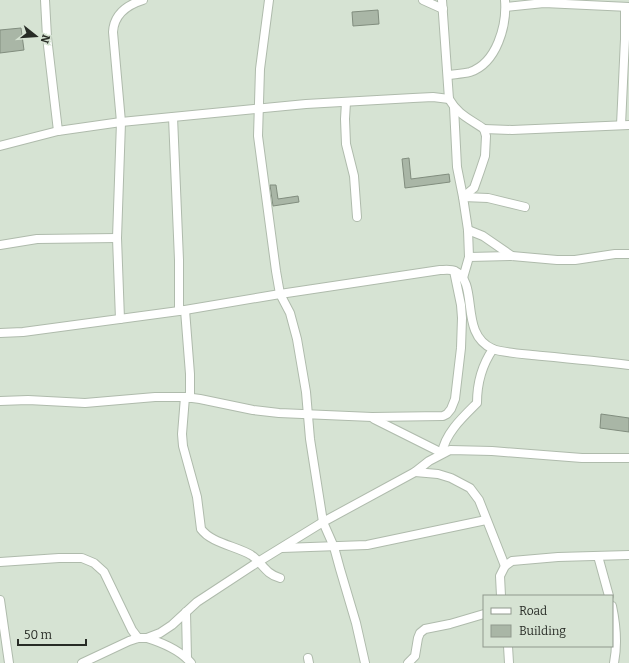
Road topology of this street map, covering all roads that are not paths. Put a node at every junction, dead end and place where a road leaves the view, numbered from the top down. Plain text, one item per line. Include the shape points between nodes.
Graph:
1 (45, 0) edge
2 (143, 0) edge
3 (269, 0) edge
4 (423, 0) edge
5 (442, 0) edge
6 (505, 4) edge
7 (627, 7) edge
8 (444, 9) junction
9 (448, 75) junction
10 (626, 93) edge
11 (450, 99) junction
12 (346, 102) junction
13 (454, 108) junction
14 (258, 109) junction
15 (173, 117) junction
16 (121, 122) junction
17 (625, 125) edge
18 (484, 129) junction
19 (58, 131) junction
20 (0, 146) edge
21 (463, 197) junction
22 (525, 207) dead end
23 (357, 217) dead end
24 (468, 230) junction
25 (118, 238) junction
26 (0, 245) edge
27 (629, 254) edge
28 (512, 256) junction
29 (468, 257) junction
30 (454, 271) junction
31 (463, 278) junction
32 (280, 294) junction
33 (182, 311) junction
34 (120, 319) junction
35 (0, 333) edge
36 (493, 349) junction
37 (629, 365) edge
38 (188, 398) junction
39 (0, 401) edge
40 (308, 414) junction
41 (372, 417) junction
42 (442, 453) junction
43 (629, 458) edge
44 (415, 472) junction
45 (486, 520) junction
46 (323, 522) junction
47 (334, 547) junction
48 (281, 548) junction
49 (598, 556) junction
50 (629, 556) edge
51 (0, 562) edge
52 (258, 562) junction
53 (505, 566) junction
54 (280, 578) dead end
55 (501, 595) edge
56 (609, 595) edge
57 (0, 600) edge
58 (186, 612) junction
59 (613, 612) edge
60 (483, 614) edge
61 (138, 638) junction
62 (148, 638) junction
63 (508, 647) edge
64 (189, 661) edge
65 (9, 663) edge
66 (82, 663) edge
67 (365, 663) edge
68 (408, 663) edge
69 (509, 663) edge
70 (614, 663) edge

1 - 19 street
2 - 16 street via 125,8 113,25
3 - 14 street via 262,49
4 - 8 street
5 - 8 street
6 - 7 street
6 - 9 street via 501,34 489,58 471,72
7 - 10 street
8 - 9 street
9 - 11 street
10 - 17 street
11 - 12 street via 426,97
11 - 13 street
12 - 14 street
12 - 23 street via 346,144 354,176
13 - 18 street
13 - 21 street
14 - 15 street
14 - 32 street via 260,157
15 - 16 street
15 - 33 street
16 - 19 street
16 - 25 street
17 - 18 street via 526,130
18 - 21 street via 485,156 474,188
19 - 20 street
21 - 22 street via 488,198
21 - 24 street
24 - 28 street via 483,236
24 - 29 street
25 - 26 street via 37,239
25 - 34 street
27 - 28 street via 575,260
28 - 29 street
29 - 31 street
30 - 31 street
30 - 32 street via 425,271
30 - 41 street via 462,323 455,399 451,409 443,416
31 - 36 street via 467,286 472,324 478,338
32 - 33 street
32 - 40 street via 294,325
33 - 34 street
33 - 38 street via 190,374
34 - 35 street
36 - 37 street
36 - 42 street via 487,358 477,389 477,403 457,423
38 - 39 street via 155,397 85,403
38 - 40 street via 253,410
38 - 52 street via 182,434 183,446 197,496 201,529 211,538 252,556
40 - 41 street
40 - 46 street
41 - 42 street
42 - 43 street via 450,450 492,451 582,458
42 - 44 street
44 - 45 street via 438,474 470,488 479,500
44 - 46 street
45 - 47 street via 390,541
45 - 53 street
46 - 47 street
46 - 48 street
47 - 48 street
47 - 67 street
48 - 52 street
49 - 50 street
49 - 53 street via 512,561
49 - 56 street
51 - 61 street via 82,558 94,563 104,572
52 - 54 street via 269,573
52 - 58 street via 212,591
53 - 55 street via 500,576
57 - 65 street
58 - 62 street via 172,625
58 - 64 street
59 - 70 street via 617,648
60 - 68 street via 425,629 418,638 415,656
61 - 62 street
61 - 66 street
62 - 64 street
63 - 69 street

